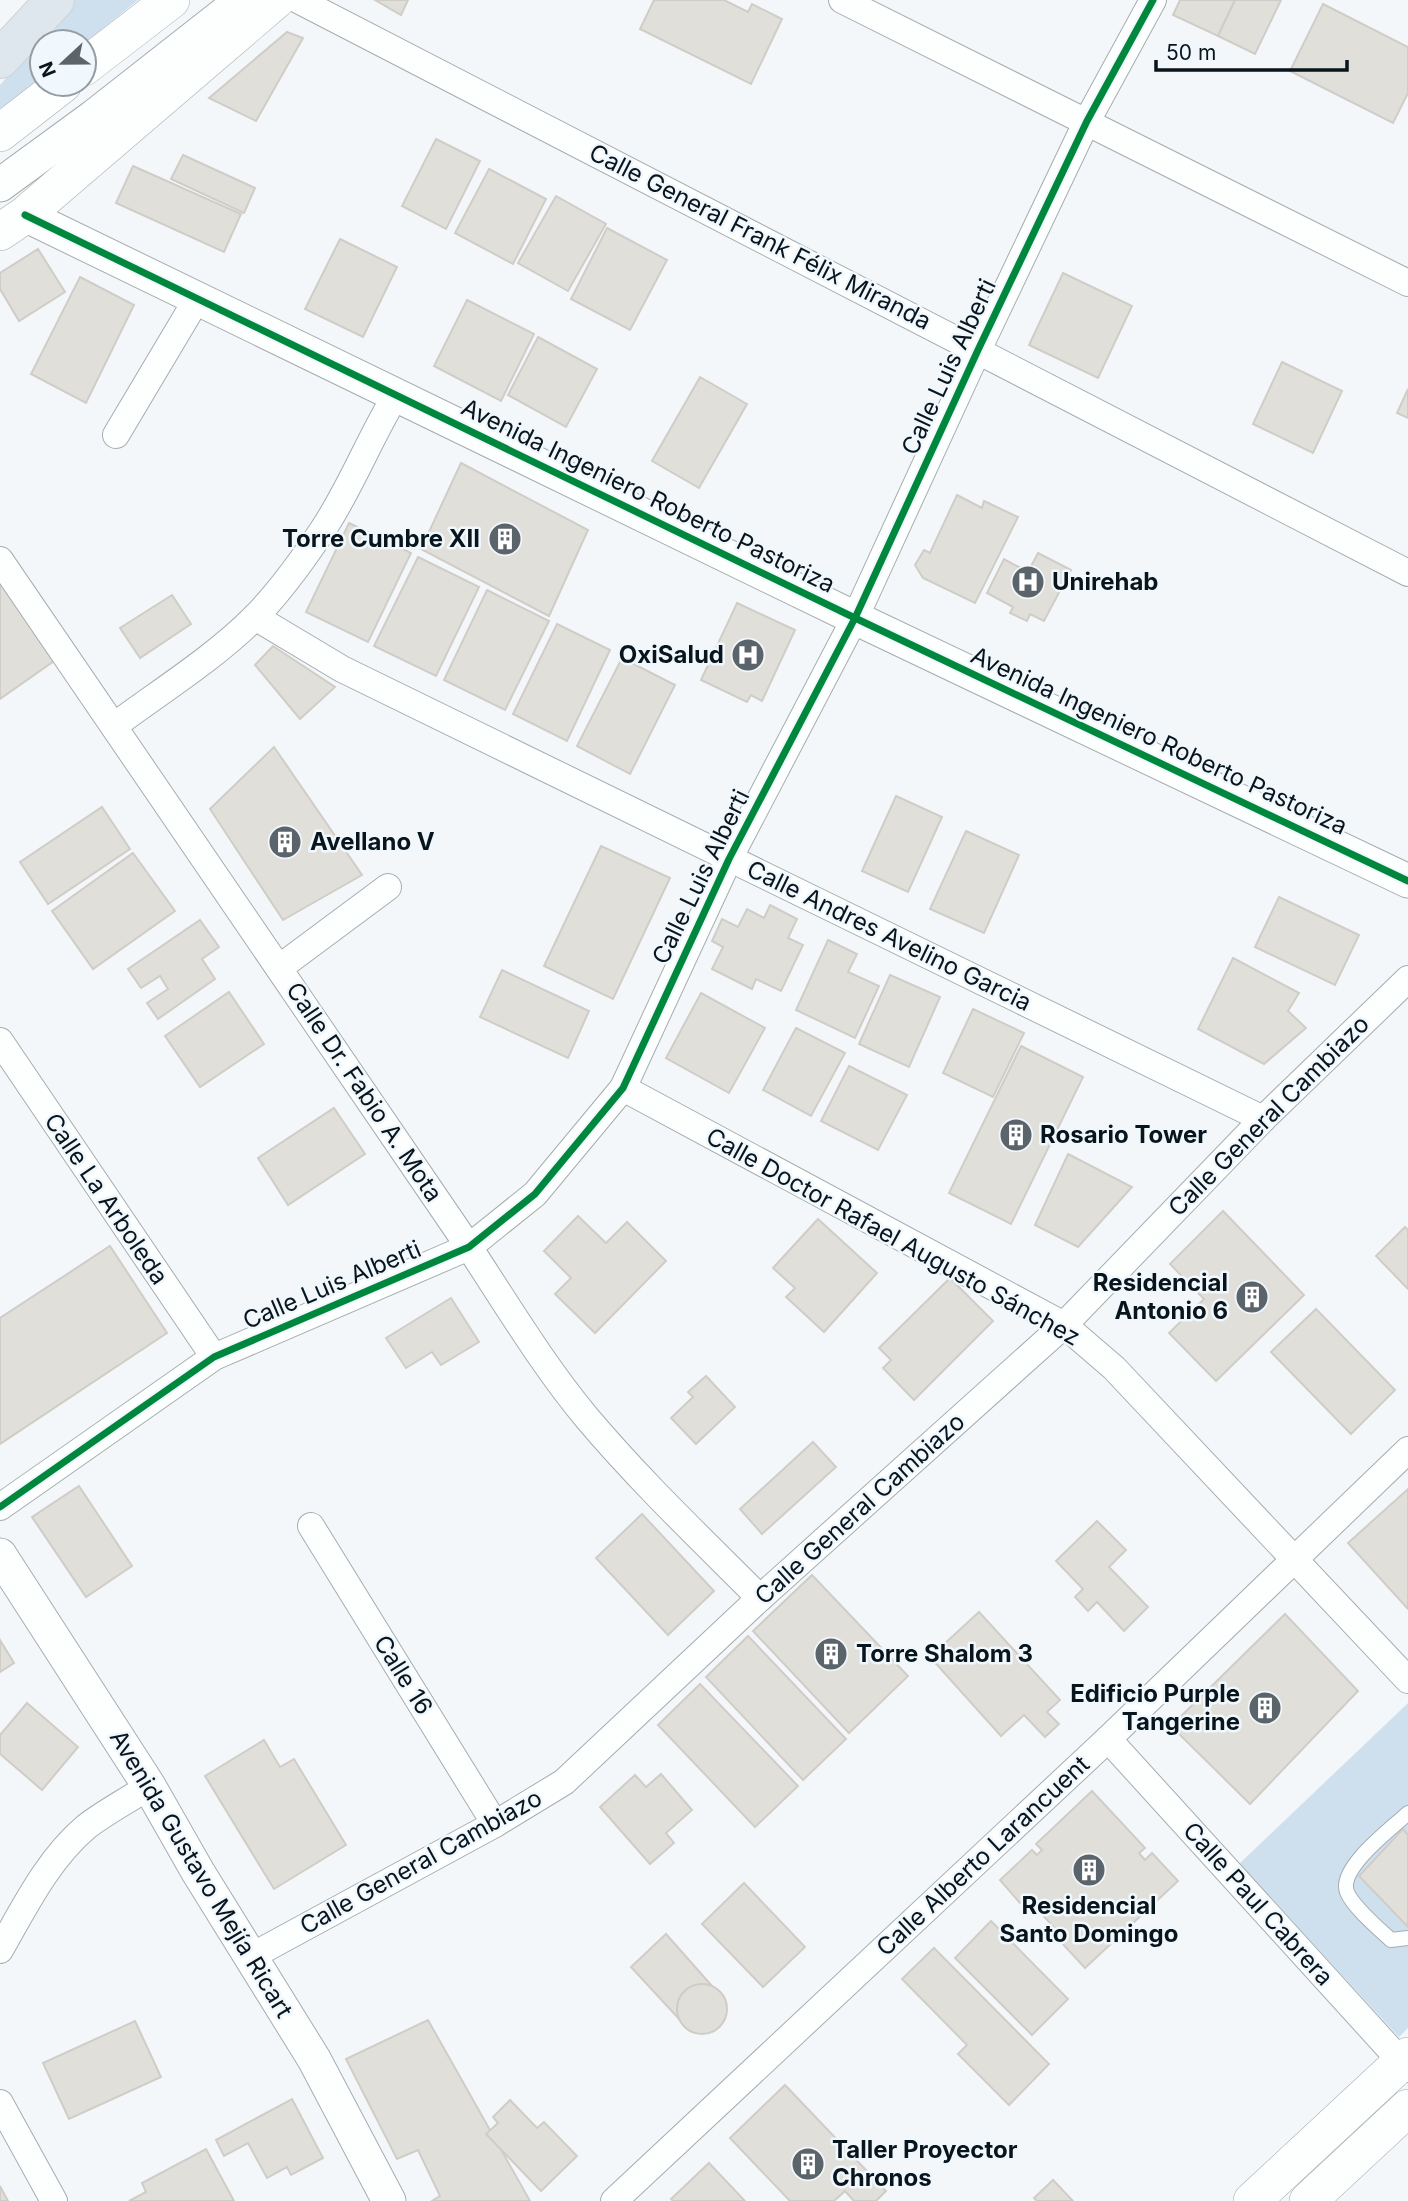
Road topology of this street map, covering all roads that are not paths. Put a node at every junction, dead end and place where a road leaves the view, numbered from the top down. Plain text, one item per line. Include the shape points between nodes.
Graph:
1 (55, 0) edge
2 (171, 0) edge
3 (242, 0) edge
4 (276, 0) edge
5 (298, 0) edge
6 (842, 0) edge
7 (1153, 0) edge
8 (98, 56) edge
9 (0, 59) edge
10 (45, 98) edge
11 (1087, 121) junction
12 (0, 133) edge
13 (0, 185) edge
14 (12, 223) edge
15 (1408, 283) edge
16 (197, 299) junction
17 (978, 349) junction
18 (396, 395) junction
19 (116, 435) dead end
20 (0, 559) edge
21 (1408, 573) edge
22 (255, 617) junction
23 (855, 618) junction
24 (114, 726) junction
25 (729, 859) junction
26 (1408, 881) edge
27 (388, 887) dead end
28 (279, 968) junction
29 (1408, 979) edge
30 (0, 1041) edge
31 (623, 1088) junction
32 (1263, 1119) junction
33 (469, 1247) junction
34 (1064, 1325) junction
35 (214, 1357) junction
36 (1408, 1450) edge
37 (0, 1507) edge
38 (311, 1526) dead end
39 (0, 1555) edge
40 (1294, 1558) junction
41 (760, 1598) junction
42 (1408, 1680) edge
43 (1108, 1740) junction
44 (149, 1786) junction
45 (1408, 1813) edge
46 (495, 1824) junction
47 (1408, 1938) edge
48 (0, 1950) edge
49 (250, 1957) junction
50 (1406, 2062) edge
51 (0, 2103) edge
52 (1408, 2108) edge
53 (54, 2201) edge
54 (389, 2201) edge
55 (614, 2201) edge
56 (1252, 2201) edge
57 (1308, 2201) edge

1 - 9 highway
2 - 8 main road
3 - 13 street
4 - 14 main road
5 - 17 street, Calle General Frank Félix Miranda
6 - 11 street
7 - 11 street, Calle Luis Alberti
10 - 12 main road
11 - 15 street
11 - 17 street, Calle Luis Alberti
14 - 16 street, Avenida Ingeniero Roberto Pastoriza
16 - 18 street, Avenida Ingeniero Roberto Pastoriza
16 - 19 street
17 - 21 street, Calle General Frank Félix Miranda
17 - 23 street, Calle Luis Alberti
18 - 22 street via 323,530
18 - 23 street, Avenida Ingeniero Roberto Pastoriza
20 - 24 street, Calle Dr. Fabio A. Mota
22 - 24 street
22 - 25 street, Calle Andres Avelino Garcia via 342,668
23 - 25 street, Calle Luis Alberti
23 - 26 street, Avenida Ingeniero Roberto Pastoriza
24 - 28 street, Calle Dr. Fabio A. Mota
25 - 31 street, Calle Luis Alberti
25 - 32 street, Calle Andres Avelino Garcia
27 - 28 street
28 - 33 street, Calle Dr. Fabio A. Mota
29 - 32 street, Calle General Cambiazo
30 - 35 street, Calle La Arboleda
31 - 33 street, Calle Luis Alberti via 535,1194
31 - 34 street, Calle Doctor Rafael Augusto Sánchez
32 - 34 street, Calle General Cambiazo
33 - 35 street, Calle Luis Alberti
33 - 41 street, Calle Dr. Fabio A. Mota via 586,1417
34 - 40 street, Calle Doctor Rafael Augusto Sánchez via 1114,1368
34 - 41 street, Calle General Cambiazo
35 - 37 street, Calle Luis Alberti
36 - 40 street, Calle Alberto Larancuent
38 - 46 street, Calle 16
39 - 44 street, Avenida Gustavo Mejía Ricart
40 - 42 street, Calle Doctor Rafael Augusto Sánchez
40 - 43 street, Calle Alberto Larancuent
41 - 46 street, Calle General Cambiazo via 564,1782
43 - 50 street, Calle Paul Cabrera
43 - 55 street, Calle Alberto Larancuent
44 - 48 street via 86,1828 58,1857
44 - 49 street, Avenida Gustavo Mejía Ricart
45 - 47 lane via 1345,1878 1347,1892 1371,1923 1391,1940
46 - 49 street, Calle General Cambiazo
49 - 54 street, Avenida Gustavo Mejía Ricart via 314,2059
50 - 56 main road
51 - 53 street
52 - 57 main road

